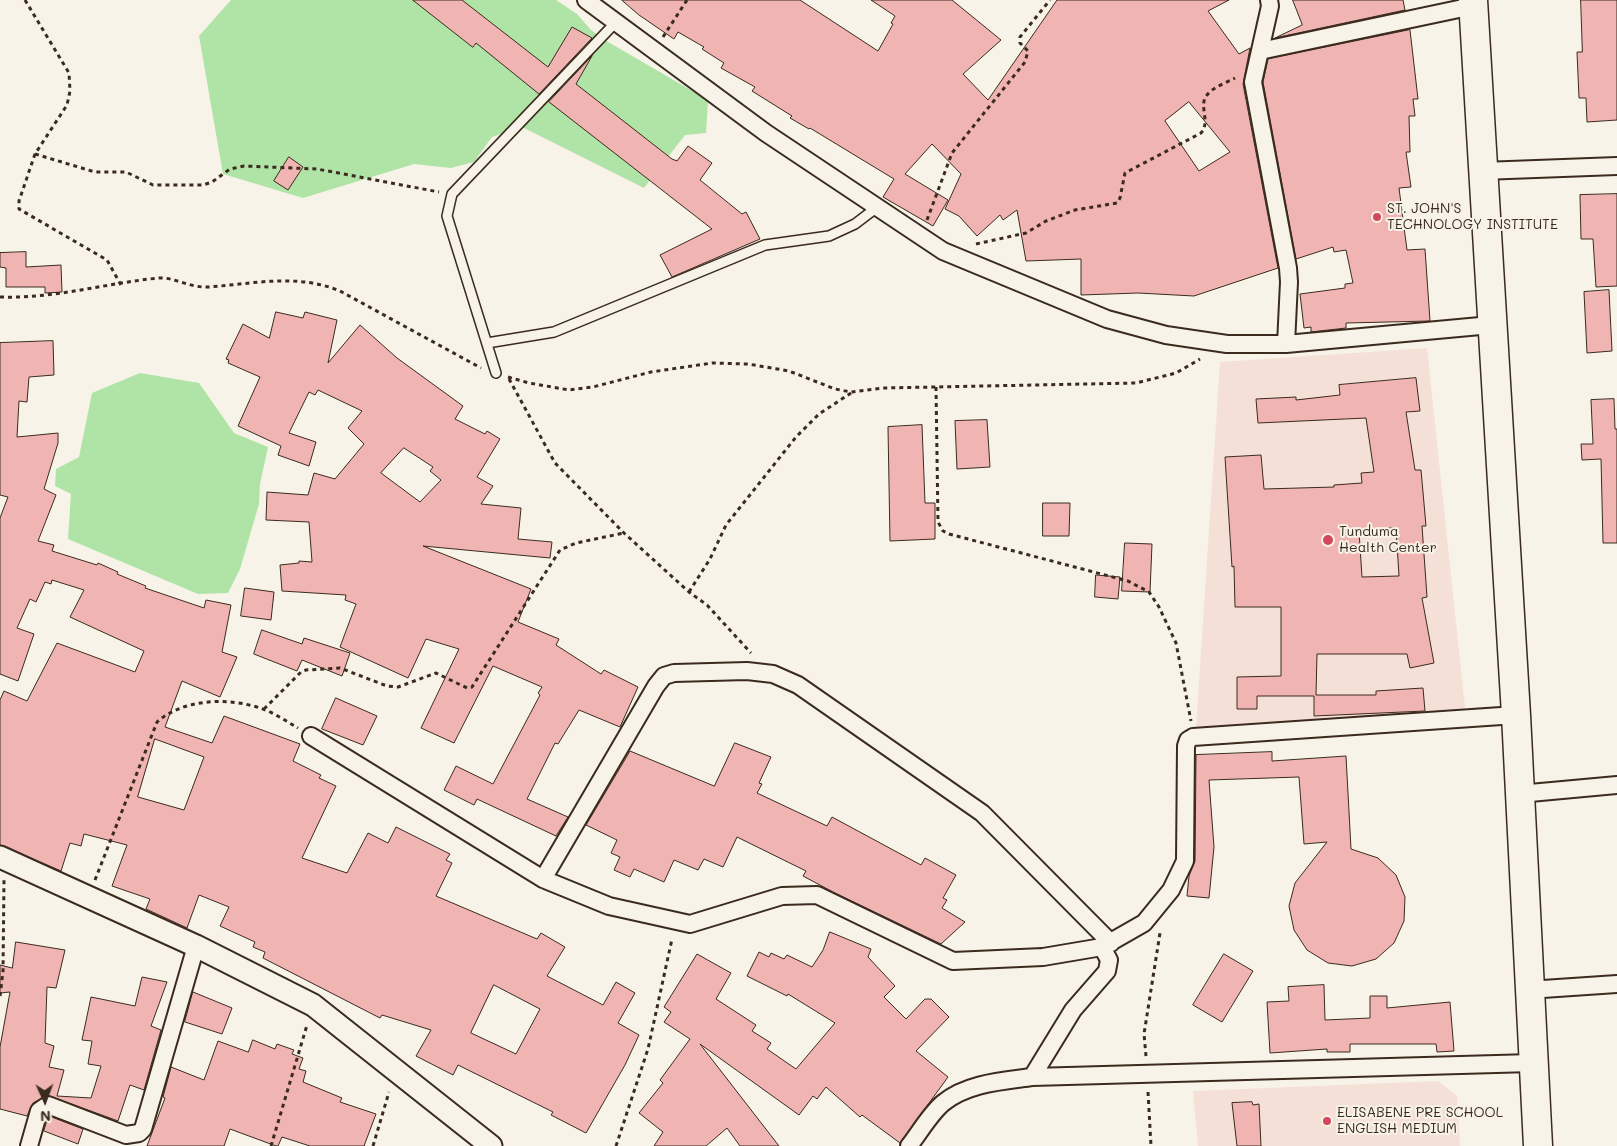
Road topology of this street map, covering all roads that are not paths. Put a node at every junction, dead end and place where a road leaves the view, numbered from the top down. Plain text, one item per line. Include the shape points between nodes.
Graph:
1 (586, 0) edge
2 (1269, 0) edge
3 (1473, 3) edge
4 (616, 22) junction
5 (1260, 51) junction
6 (1617, 166) edge
7 (1482, 171) junction
8 (876, 208) junction
9 (1491, 325) junction
10 (487, 343) junction
11 (1286, 344) junction
12 (496, 373) road end
13 (1516, 715) junction
14 (311, 736) road end
15 (1617, 785) edge
16 (1519, 794) junction
17 (2, 858) edge
18 (542, 879) junction
19 (1107, 945) junction
20 (196, 946) junction
21 (1617, 984) edge
22 (1528, 990) junction
23 (1532, 1063) junction
24 (1032, 1077) junction
25 (29, 1146) edge
26 (491, 1146) edge
27 (910, 1146) edge
28 (1538, 1146) edge

1 - 4 street
2 - 5 street
3 - 5 street
3 - 7 highway
4 - 8 street via 766,133
4 - 10 lane via 452,194 447,216
5 - 11 street via 1253,82 1288,268
6 - 7 street
7 - 9 highway
8 - 10 lane via 855,224 829,236 764,245 554,332
8 - 11 street via 943,251 1107,320 1166,335 1227,344
9 - 11 street
9 - 13 highway
10 - 12 lane
13 - 16 highway
13 - 19 street via 1193,737 1186,746 1185,861 1171,890 1149,918
14 - 18 street
15 - 16 street
16 - 22 highway
17 - 20 street
18 - 19 street via 609,906 690,924 782,896 816,895 953,961 1043,956
18 - 19 street via 664,676 727,671 772,674 798,685 982,813
19 - 24 street via 1107,971 1073,1010
20 - 25 street via 144,1129 139,1134 126,1135 48,1104 39,1111
20 - 26 street via 313,1006
21 - 22 street
22 - 23 highway
23 - 24 street
23 - 28 highway
24 - 27 street via 960,1091 942,1104

